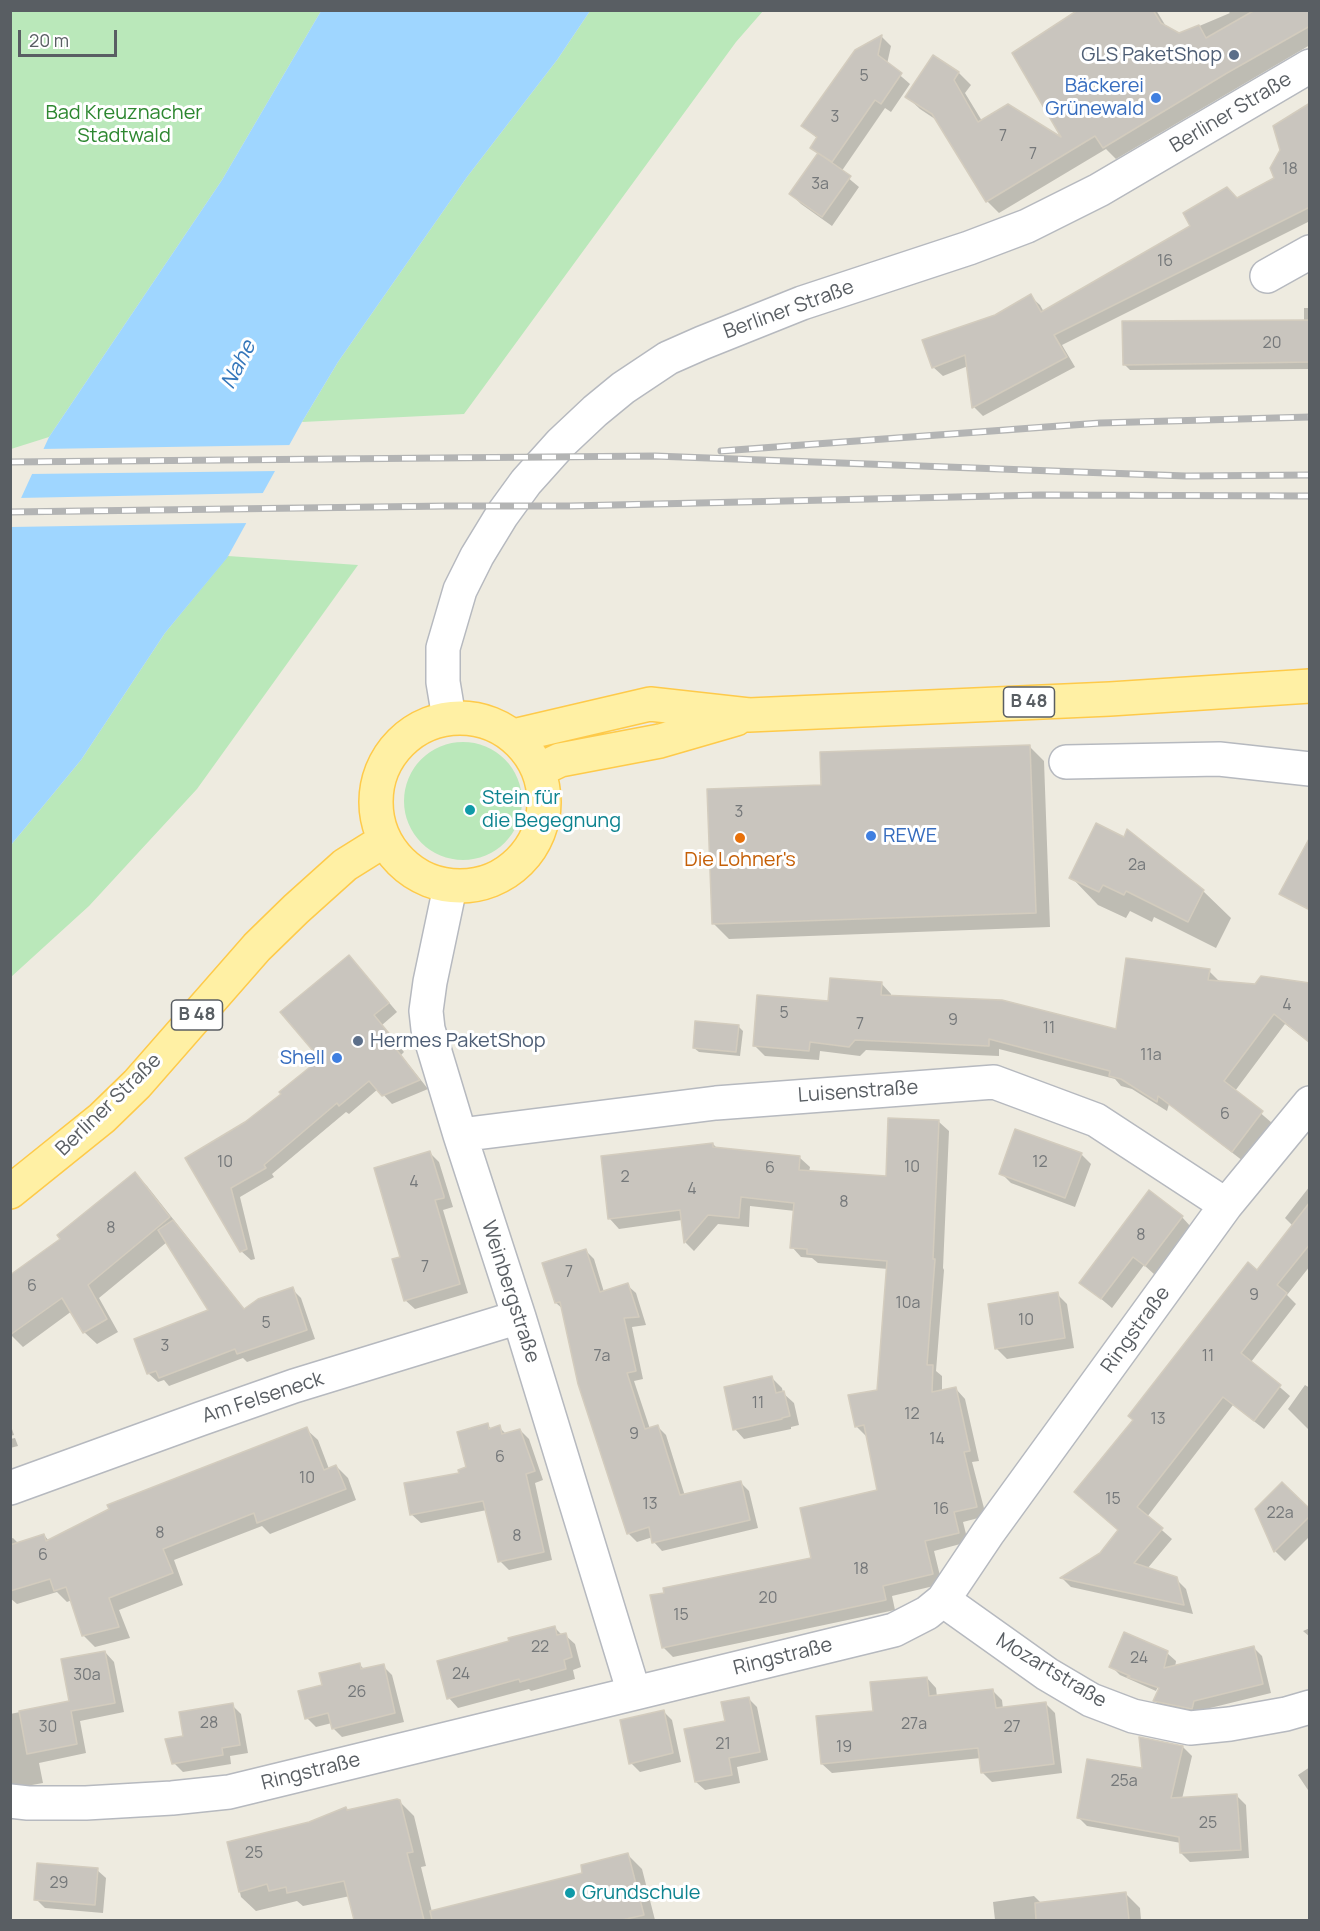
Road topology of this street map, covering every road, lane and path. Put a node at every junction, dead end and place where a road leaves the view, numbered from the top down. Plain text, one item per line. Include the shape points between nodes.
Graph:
1 (1310, 66) edge
2 (1310, 252) edge
3 (1267, 276) dead end
4 (1310, 686) edge
5 (749, 715) junction
6 (449, 718) junction
7 (513, 736) junction
8 (1066, 762) dead end
9 (1310, 769) edge
10 (539, 770) junction
11 (385, 840) junction
12 (450, 887) junction
13 (1310, 1103) edge
14 (460, 1136) junction
15 (10, 1192) edge
16 (1226, 1205) junction
17 (519, 1317) junction
18 (10, 1488) edge
19 (943, 1600) junction
20 (634, 1693) junction
21 (1310, 1707) edge
22 (10, 1801) edge

1 - 6 street, Berliner Straße via 1099,190 1027,226 802,303 713,338 668,358 622,388 540,466 502,515 477,556 460,590 443,648
2 - 3 street
4 - 5 main road, B 48
5 - 7 main road, B 48 via 650,704
5 - 10 main road, B 48 via 660,741 560,760
6 - 7 main road via 486,721
6 - 11 main road via 410,734 385,764 376,802
7 - 10 main road
8 - 9 street via 1219,759
10 - 12 main road via 545,796 544,815 529,853 495,880
11 - 12 main road via 396,858 412,872
11 - 15 main road, Berliner Straße / B 48 via 345,865 296,909 257,947 137,1084 93,1126
12 - 14 street, Weinbergstraße via 426,1011
13 - 16 street, Ringstraße
14 - 16 street, Luisenstraße via 716,1103 994,1082 1096,1120
14 - 17 street, Weinbergstraße
16 - 19 street, Ringstraße
17 - 18 street, Am Felseneck via 294,1386
17 - 20 street, Weinbergstraße
19 - 20 street, Ringstraße via 894,1630
19 - 21 street, Mozartstraße via 1056,1679 1091,1700 1133,1716 1190,1728
20 - 22 street, Ringstraße via 229,1792 86,1803

